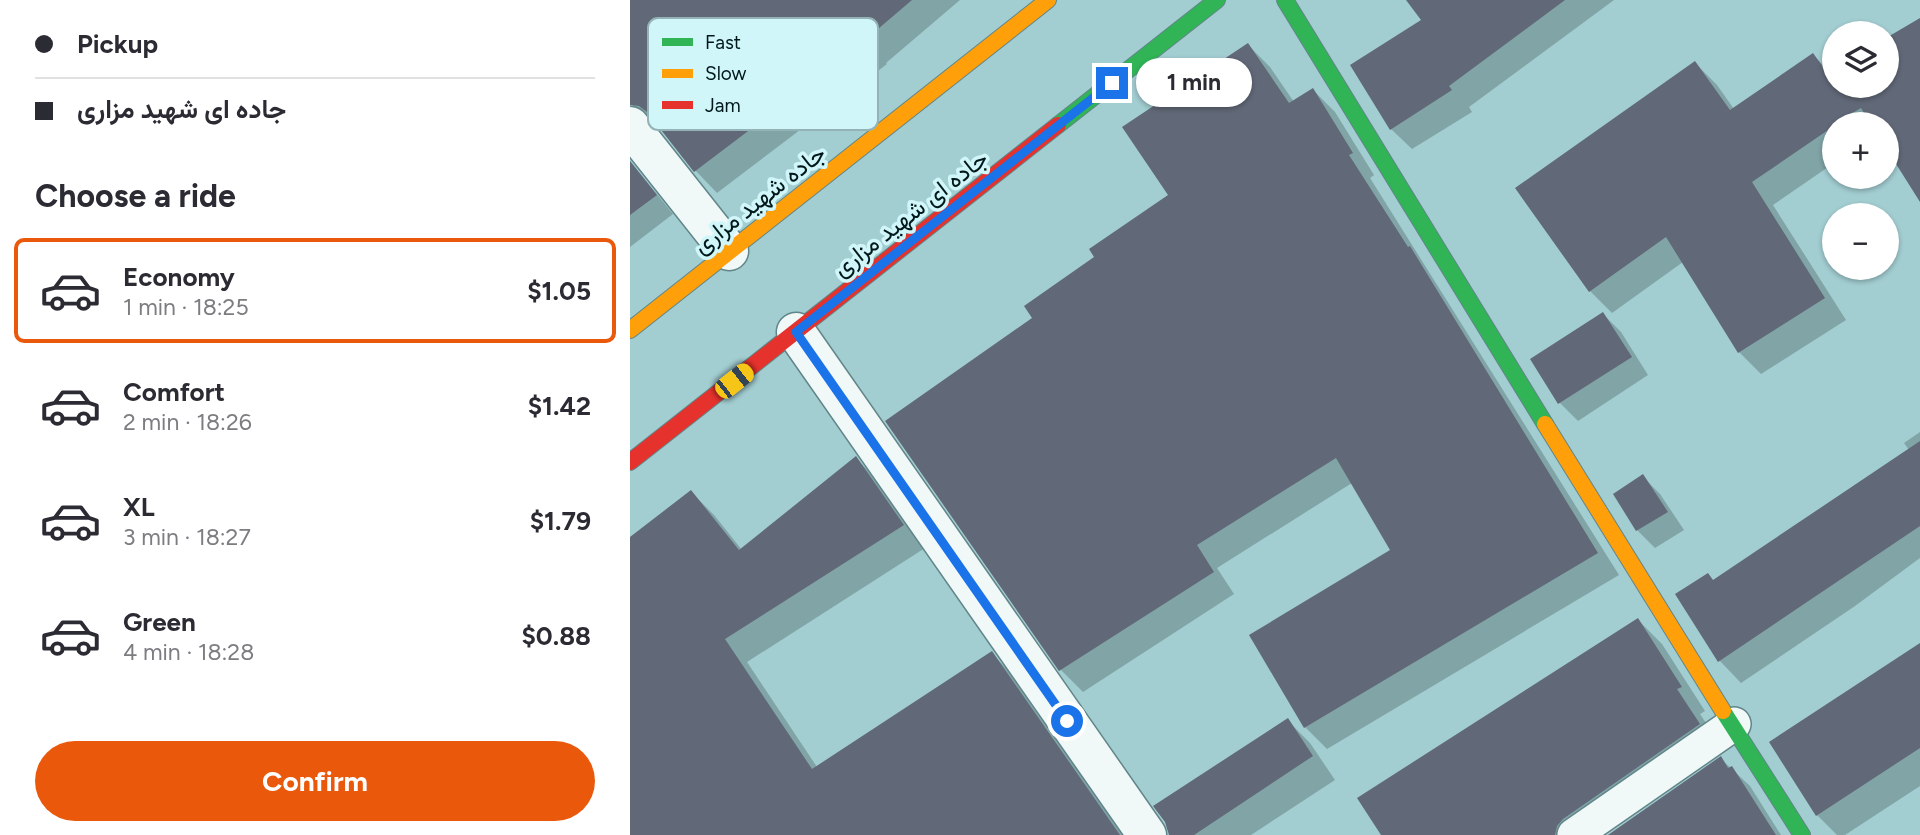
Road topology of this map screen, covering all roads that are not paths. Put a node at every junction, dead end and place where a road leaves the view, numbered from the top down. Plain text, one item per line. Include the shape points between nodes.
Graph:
1 (1217, 0) edge
2 (1284, 0) edge
3 (1046, 1) edge
4 (630, 126) edge
5 (729, 251) junction
6 (630, 330) edge
7 (796, 332) junction
8 (630, 462) edge
9 (1734, 724) junction
10 (1147, 835) edge
11 (1574, 835) edge
12 (1802, 835) edge

1 - 7 main road, جاده ای شهید مزاری
2 - 9 main road
3 - 5 main road, جاده شهید مزاری
4 - 5 street
5 - 6 main road, جاده شهید مزاری
7 - 8 main road, جاده ای شهید مزاری
7 - 10 street
9 - 11 lane
9 - 12 main road

